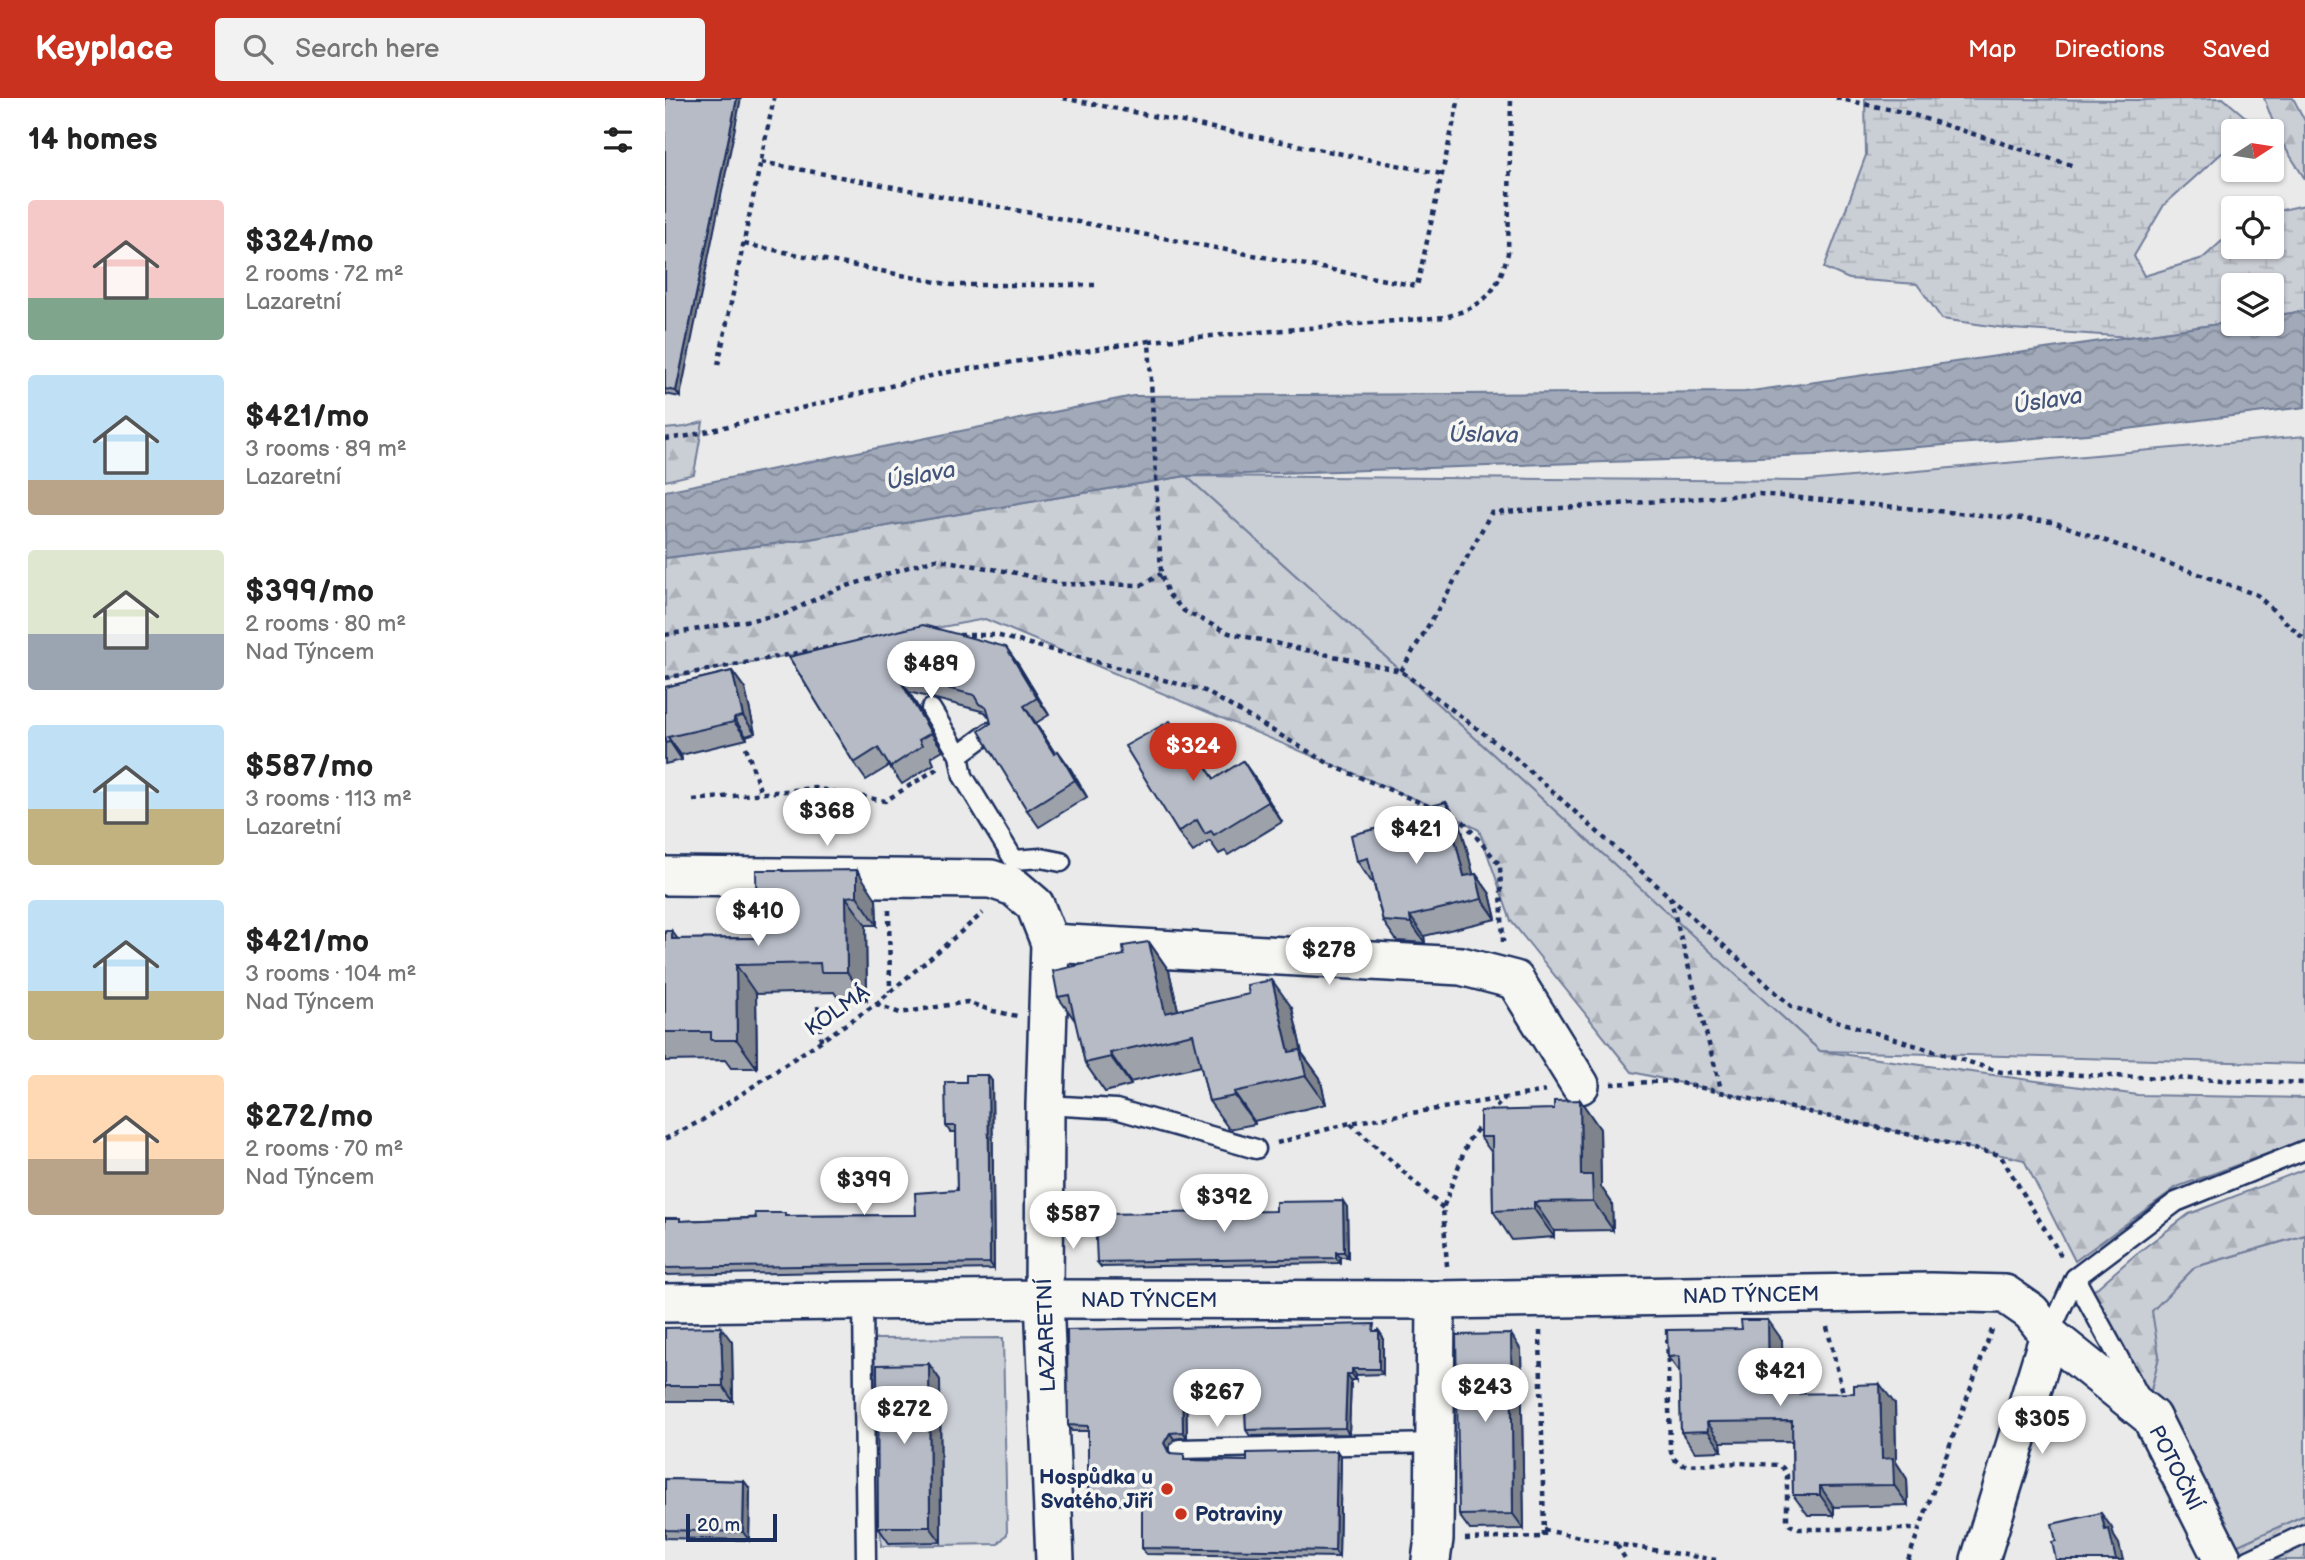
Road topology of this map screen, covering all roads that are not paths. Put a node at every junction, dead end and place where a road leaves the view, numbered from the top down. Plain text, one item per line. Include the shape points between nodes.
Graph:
1 (931, 709) edge
2 (991, 732) edge
3 (959, 755) junction
4 (1061, 862) dead end
5 (665, 876) edge
6 (1050, 943) junction
7 (1580, 1085) road end
8 (1045, 1105) junction
9 (1256, 1149) road end
10 (2305, 1150) edge
11 (2075, 1278) junction
12 (1442, 1288) junction
13 (1044, 1300) junction
14 (863, 1302) junction
15 (665, 1303) edge
16 (2049, 1335) junction
17 (2151, 1416) junction
18 (1435, 1443) junction
19 (1179, 1449) dead end
20 (2305, 1534) edge
21 (1433, 1550) edge
22 (866, 1560) edge
23 (1055, 1560) edge
24 (1980, 1560) edge
25 (2223, 1560) edge
26 (2249, 1560) edge

1 - 3 lane
2 - 3 lane
3 - 4 lane via 963,776 1014,860
5 - 6 street, LAZARETNÍ via 1003,883 1035,905
6 - 7 street via 1461,966 1515,980
6 - 8 street, LAZARETNÍ
8 - 9 lane via 1116,1109
8 - 13 street, LAZARETNÍ
10 - 11 lane via 2176,1202
11 - 16 lane
11 - 17 lane
12 - 13 street, NAD TÝNCEM
12 - 16 street, NAD TÝNCEM via 2005,1294 2031,1312
12 - 18 street
13 - 14 street, NAD TÝNCEM
13 - 23 street, LAZARETNÍ
14 - 15 street, NAD TÝNCEM
14 - 22 lane
16 - 17 street, POTOČNÍ
16 - 24 street
17 - 25 street, POTOČNÍ
18 - 19 lane
18 - 21 street
20 - 26 lane

